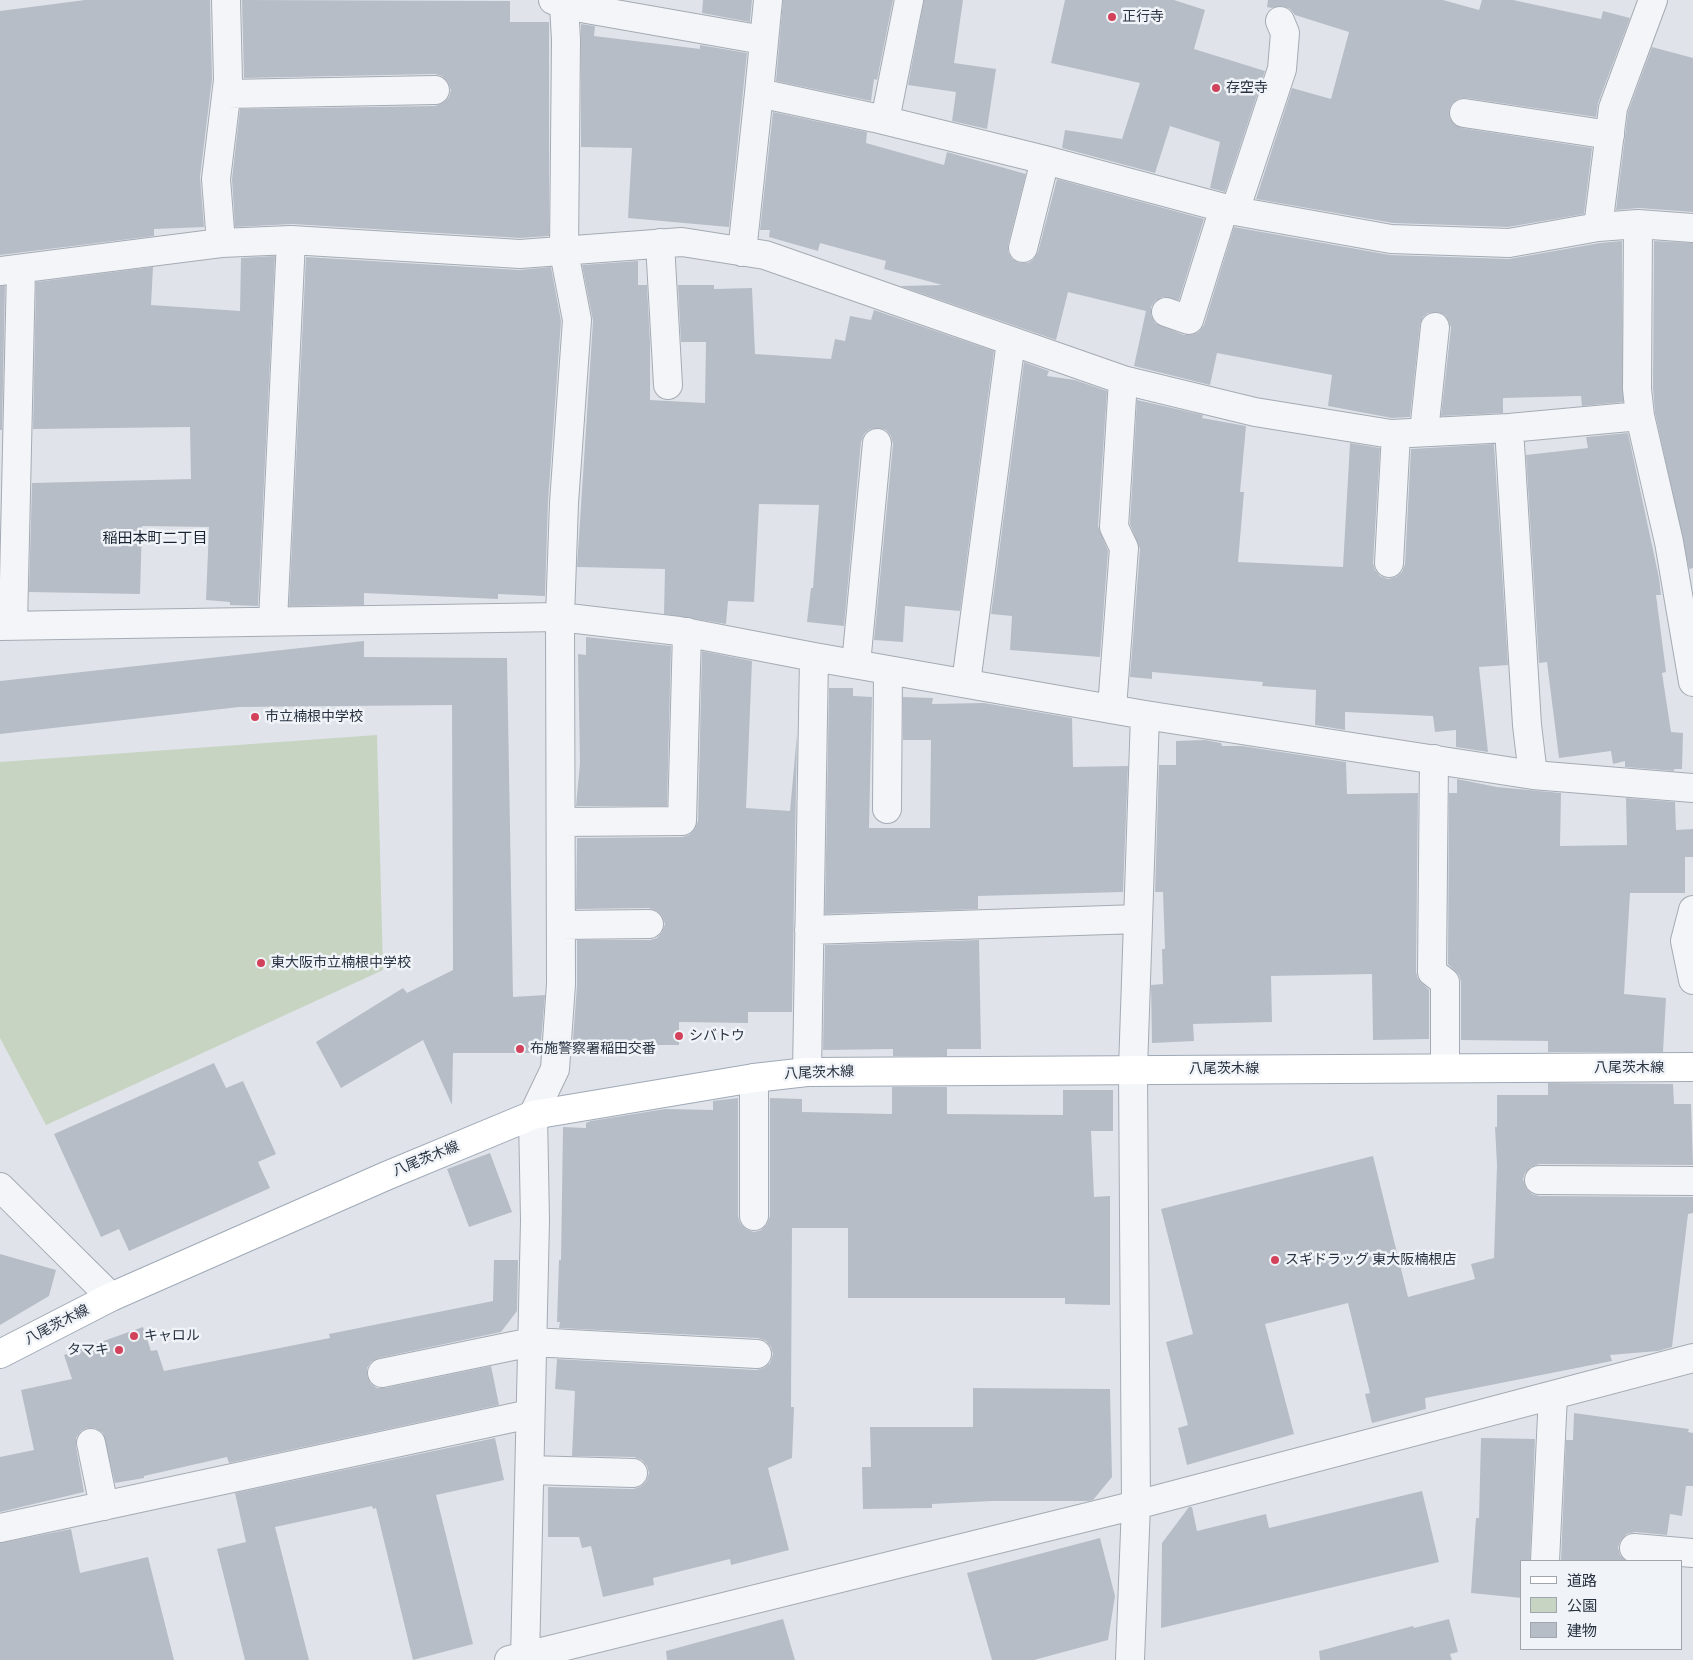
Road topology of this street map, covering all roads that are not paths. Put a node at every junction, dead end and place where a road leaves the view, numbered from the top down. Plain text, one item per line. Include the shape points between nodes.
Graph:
1 (226, 0) edge
2 (768, 0) edge
3 (909, 0) edge
4 (1653, 0) edge
5 (559, 3) edge
6 (1280, 21) dead end
7 (763, 40) junction
8 (435, 90) dead end
9 (759, 93) junction
10 (227, 94) junction
11 (1464, 113) dead end
12 (885, 120) junction
13 (1610, 135) junction
14 (1045, 160) junction
15 (1230, 210) junction
16 (1638, 224) junction
17 (1598, 227) junction
18 (1693, 228) edge
19 (291, 240) junction
20 (221, 243) junction
21 (660, 243) junction
22 (1023, 248) dead end
23 (564, 252) junction
24 (742, 252) junction
25 (11, 271) edge
26 (1166, 312) dead end
27 (1435, 327) dead end
28 (1011, 341) junction
29 (1123, 380) junction
30 (668, 385) dead end
31 (1640, 416) junction
32 (1509, 428) junction
33 (1424, 432) junction
34 (1396, 434) junction
35 (877, 443) dead end
36 (1389, 563) dead end
37 (560, 617) junction
38 (273, 621) junction
39 (7, 625) edge
40 (686, 632) junction
41 (814, 657) junction
42 (856, 664) junction
43 (888, 670) junction
44 (1693, 682) edge
45 (966, 683) junction
46 (1112, 708) junction
47 (1145, 715) junction
48 (1434, 760) junction
49 (1533, 775) junction
50 (1693, 788) edge
51 (887, 809) dead end
52 (561, 822) junction
53 (1693, 910) edge
54 (1138, 919) junction
55 (649, 924) dead end
56 (561, 925) junction
57 (809, 930) junction
58 (1693, 980) edge
59 (1445, 1068) junction
60 (1133, 1069) junction
61 (807, 1072) junction
62 (1691, 1072) edge
63 (754, 1078) junction
64 (533, 1115) junction
65 (1538, 1180) dead end
66 (1693, 1181) edge
67 (0, 1187) edge
68 (754, 1216) dead end
69 (111, 1298) junction
70 (532, 1342) junction
71 (0, 1354) edge
72 (757, 1354) dead end
73 (1693, 1358) edge
74 (382, 1374) dead end
75 (1553, 1395) junction
76 (530, 1414) junction
77 (91, 1443) dead end
78 (530, 1470) junction
79 (633, 1473) dead end
80 (104, 1506) junction
81 (1136, 1506) junction
82 (0, 1528) edge
83 (1634, 1548) dead end
84 (1693, 1553) edge
85 (1545, 1560) edge
86 (520, 1658) edge
87 (1130, 1660) edge

1 - 10 street
2 - 7 street
3 - 12 street
4 - 13 street via 1613,108
5 - 7 street
5 - 23 street via 566,40
6 - 15 street via 1285,33 1282,69
7 - 9 street
8 - 10 street
9 - 12 street
9 - 24 street
10 - 20 street via 216,179
11 - 13 street
12 - 14 street
13 - 17 street
14 - 15 street
14 - 22 street
15 - 17 street via 1390,239 1509,243
15 - 26 street via 1189,320
16 - 17 street
16 - 18 street
16 - 31 street via 1636,389
19 - 20 street
19 - 23 street via 520,254
19 - 38 street
20 - 25 street
21 - 23 street
21 - 24 street via 682,242
21 - 30 street
23 - 37 street via 576,320
24 - 28 street via 765,255
25 - 39 street
27 - 33 street
28 - 29 street
28 - 45 street
29 - 34 street via 1255,412
29 - 46 street via 1114,527 1124,548
31 - 32 street
31 - 44 street via 1669,542
32 - 33 street
32 - 49 street via 1527,725
33 - 34 street
34 - 36 street
35 - 42 street
37 - 38 street
37 - 40 street
37 - 52 street
38 - 39 street
40 - 41 street
40 - 52 street via 682,821
41 - 42 street
41 - 57 street
42 - 43 street
43 - 45 street
43 - 51 street
45 - 46 street
46 - 47 street
47 - 48 street
47 - 54 street
48 - 49 street
48 - 59 street via 1432,972 1445,982
49 - 50 street
52 - 56 street
53 - 58 street via 1686,941
54 - 57 street
54 - 60 street
55 - 56 street
56 - 64 street via 555,1069
57 - 61 street
59 - 60 main road, 八尾茨木線
59 - 62 main road, 八尾茨木線
60 - 61 main road, 八尾茨木線
60 - 81 street
61 - 63 main road, 八尾茨木線
63 - 64 main road, 八尾茨木線
63 - 68 street
64 - 69 main road, 八尾茨木線 via 386,1176
64 - 70 street
65 - 66 street
67 - 69 street
69 - 71 main road, 八尾茨木線
70 - 72 street
70 - 74 street
70 - 76 street
73 - 75 street
75 - 81 street
75 - 85 street
76 - 78 street
76 - 80 street
77 - 80 street
78 - 79 street
78 - 86 street
80 - 82 street
81 - 86 street
81 - 87 street
83 - 84 street

